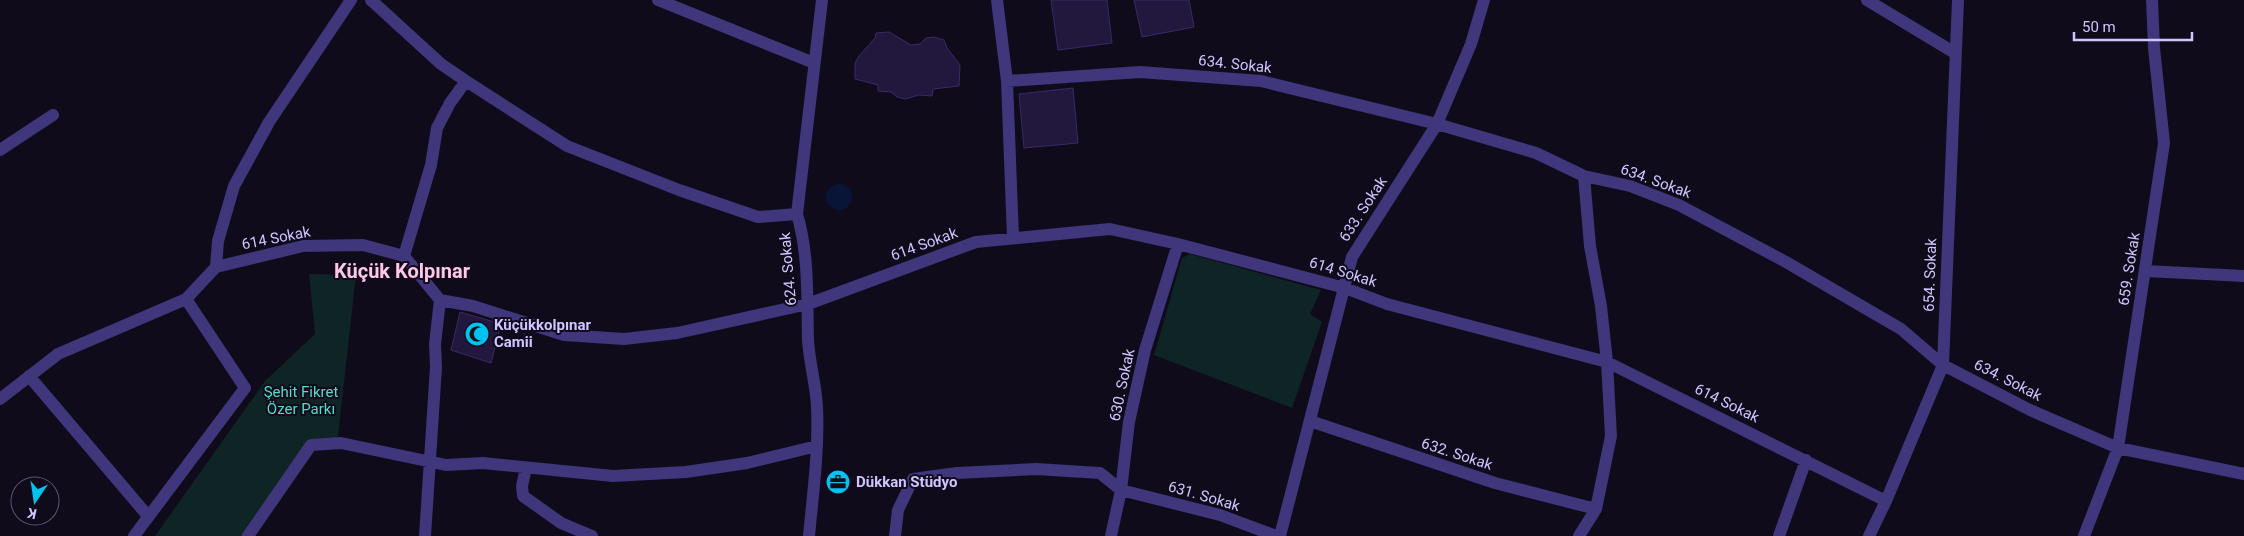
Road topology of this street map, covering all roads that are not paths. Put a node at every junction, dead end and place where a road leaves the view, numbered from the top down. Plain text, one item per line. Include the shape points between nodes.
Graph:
1 (351, 0) edge
2 (371, 0) edge
3 (658, 0) edge
4 (822, 0) edge
5 (996, 0) edge
6 (1484, 0) edge
7 (1867, 0) edge
8 (1958, 0) edge
9 (2152, 0) edge
10 (1956, 54) junction
11 (814, 63) junction
12 (466, 81) junction
13 (1007, 81) junction
14 (52, 115) dead end
15 (1437, 124) junction
16 (0, 150) edge
17 (1584, 176) junction
18 (797, 214) junction
19 (1013, 238) junction
20 (1178, 244) junction
21 (404, 256) junction
22 (216, 267) junction
23 (2146, 271) junction
24 (2244, 276) edge
25 (1345, 288) junction
26 (186, 300) junction
27 (440, 300) junction
28 (808, 304) junction
29 (1607, 362) junction
30 (1943, 365) junction
31 (29, 376) junction
32 (0, 399) edge
33 (1310, 421) junction
34 (817, 446) junction
35 (2118, 448) junction
36 (1806, 460) junction
37 (429, 461) junction
38 (526, 468) junction
39 (2244, 474) edge
40 (1121, 490) junction
41 (1886, 501) junction
42 (1596, 508) junction
43 (148, 516) junction
44 (589, 535) edge
45 (134, 536) edge
46 (248, 536) edge
47 (425, 536) edge
48 (809, 536) edge
49 (895, 536) edge
50 (1111, 536) edge
51 (1278, 536) edge
52 (1579, 536) edge
53 (1780, 536) edge
54 (1869, 536) edge
55 (2084, 536) edge

1 - 22 street via 269,122 234,186 218,240
2 - 12 street via 441,64
3 - 11 street
4 - 11 street, 624. Sokak
5 - 13 street
6 - 15 street, 633. Sokak via 1471,44
7 - 10 street
8 - 10 street, 654. Sokak
9 - 23 street, 659. Sokak via 2164,143
10 - 30 street, 654. Sokak
11 - 18 street, 624. Sokak
12 - 18 street via 576,149 758,217
12 - 21 street via 450,102 437,128 431,165
13 - 15 street, 634. Sokak via 1140,72 1261,81
13 - 19 street
14 - 16 street
15 - 17 street, 634. Sokak via 1536,153
15 - 25 street, 633. Sokak via 1352,257
17 - 29 street via 1590,246
17 - 30 street, 634. Sokak via 1630,186 1679,205 1902,329
18 - 28 street, 624. Sokak via 802,232
19 - 20 street, 614 Sokak via 1110,229
19 - 28 street, 614 Sokak via 976,242
20 - 25 street, 614 Sokak
20 - 40 street, 630. Sokak via 1145,350 1129,422
21 - 22 street, 614 Sokak via 363,245 303,246
21 - 27 street
22 - 26 street
23 - 24 street
23 - 35 street, 659. Sokak
25 - 29 street, 614 Sokak via 1387,304
25 - 33 street, 633. Sokak
26 - 31 street via 58,354
26 - 43 street via 245,388
27 - 28 street, 614 Sokak via 473,306 564,335 624,339 677,333
27 - 37 street
28 - 34 street, 624. Sokak via 808,341 817,406
29 - 36 street, 614 Sokak
29 - 42 street via 1610,436
30 - 35 street, 634. Sokak via 2030,410
30 - 41 street, 654. Sokak
31 - 32 street
31 - 43 street
33 - 42 street, 632. Sokak via 1495,483
33 - 51 street, 633. Sokak
34 - 38 street via 747,463 686,472 613,476
34 - 48 street, 624. Sokak
35 - 39 street, 634. Sokak
35 - 55 street, 659. Sokak
36 - 41 street, 614 Sokak
36 - 53 street
37 - 38 street via 446,465
37 - 46 street via 341,443 311,445
37 - 47 street
38 - 44 street via 523,496 561,523
40 - 49 street via 1100,473 1036,469 913,479 898,510
40 - 50 street, 630. Sokak
40 - 51 street, 631. Sokak via 1220,515
41 - 54 street, 654. Sokak
42 - 52 street
43 - 45 street

